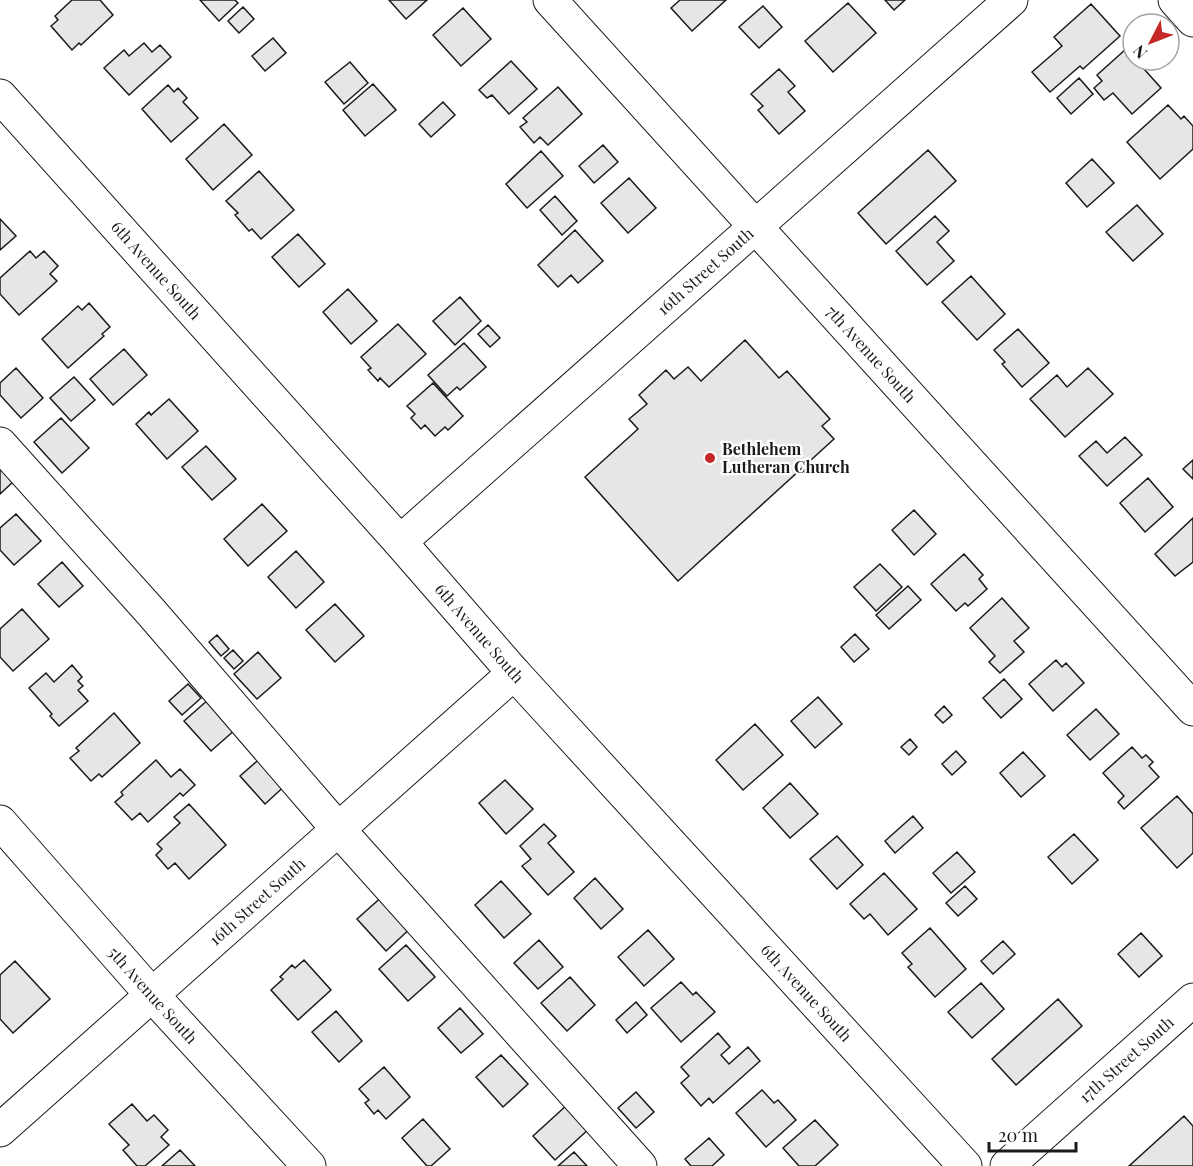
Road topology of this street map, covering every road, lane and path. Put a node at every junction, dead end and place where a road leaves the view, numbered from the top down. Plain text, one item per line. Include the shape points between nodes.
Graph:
1 (550, 0) edge
2 (1011, 0) edge
3 (1175, 0) edge
4 (1193, 20) edge
5 (0, 96) edge
6 (757, 227) junction
7 (0, 444) edge
8 (400, 542) junction
9 (514, 673) junction
10 (1193, 709) edge
11 (0, 822) edge
12 (338, 829) junction
13 (152, 995) junction
14 (1193, 1000) edge
15 (0, 1130) edge
16 (309, 1166) edge
17 (640, 1166) edge
18 (965, 1166) edge
19 (1007, 1166) edge

1 - 6 street, 7th Avenue South
2 - 6 street, 16th Street South
3 - 4 street
5 - 8 street, 6th Avenue South
6 - 8 street, 16th Street South
6 - 10 street, 7th Avenue South
7 - 12 street
8 - 9 street, 6th Avenue South
9 - 12 street, 16th Street South
9 - 18 street, 6th Avenue South
11 - 13 street, 5th Avenue South
12 - 13 street, 16th Street South
12 - 17 street
13 - 15 street, 16th Street South
13 - 16 street, 5th Avenue South
14 - 19 street, 17th Street South

